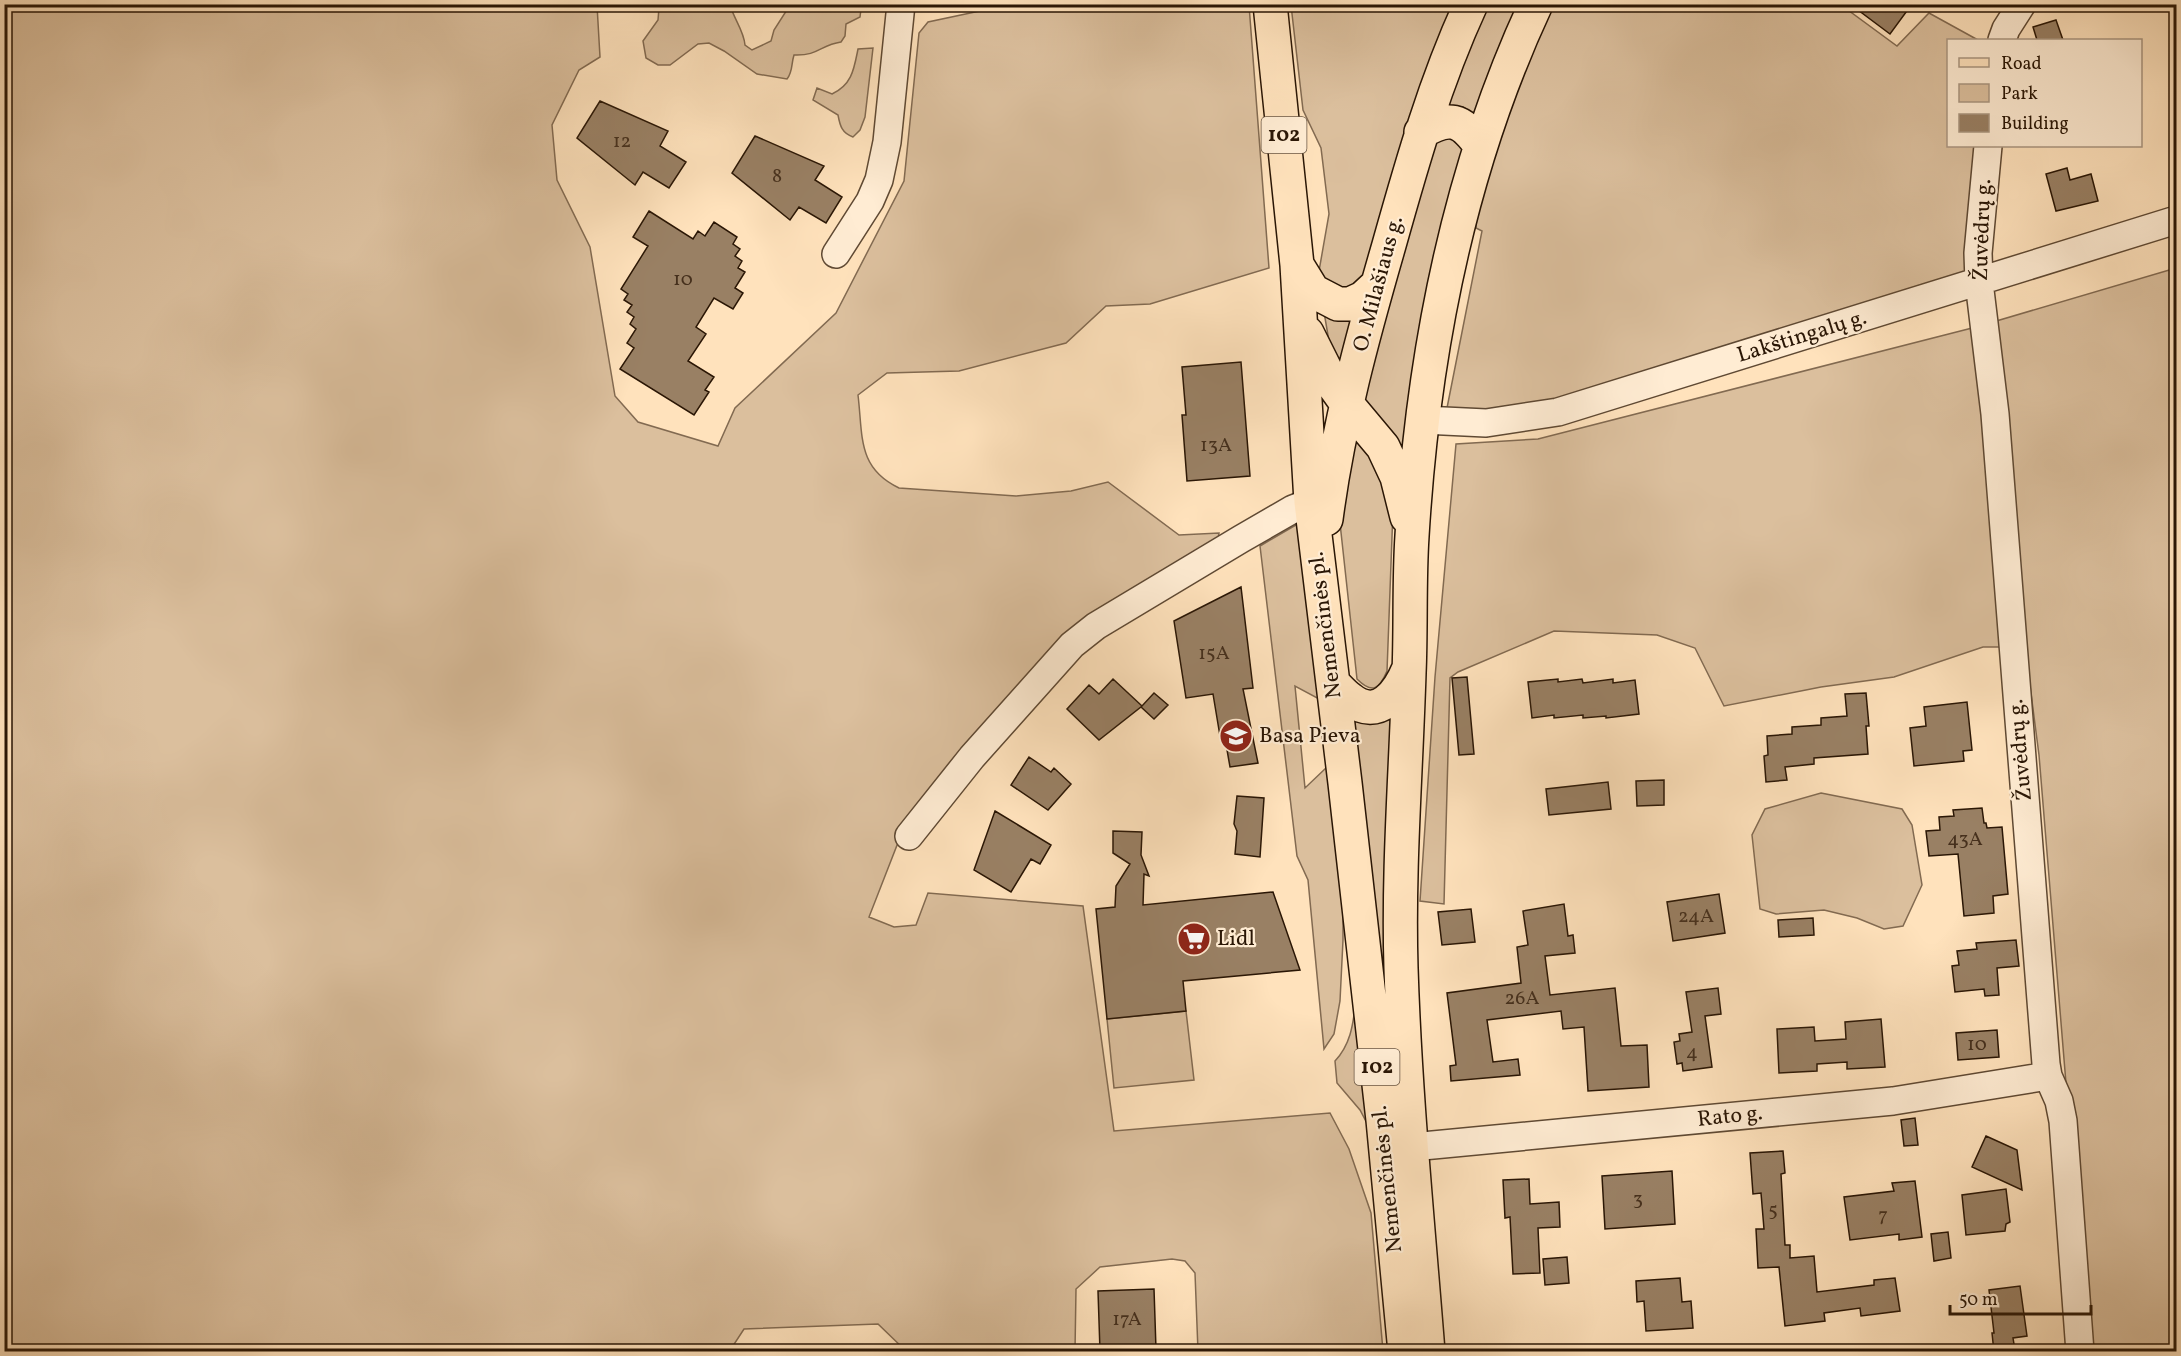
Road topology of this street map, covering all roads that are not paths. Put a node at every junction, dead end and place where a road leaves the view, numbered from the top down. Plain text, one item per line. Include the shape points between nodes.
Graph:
1 (901, 4) edge
2 (1270, 4) edge
3 (1471, 4) edge
4 (1536, 4) edge
5 (2022, 4) edge
6 (2002, 39) edge
7 (1421, 132) junction
8 (1480, 145) junction
9 (1988, 147) edge
10 (2176, 220) edge
11 (836, 254) dead end
12 (1298, 265) junction
13 (1979, 282) junction
14 (1377, 285) junction
15 (1302, 323) junction
16 (1347, 404) junction
17 (1423, 420) junction
18 (1311, 502) junction
19 (1412, 537) junction
20 (1320, 572) junction
21 (1409, 668) junction
22 (1333, 682) junction
23 (909, 836) dead end
24 (2048, 1076) junction
25 (1412, 1147) junction
26 (1405, 1352) edge
27 (1428, 1352) edge
28 (2080, 1352) edge

1 - 11 street via 887,142 879,180
2 - 12 main road, Nemenčinės pl. / 102
3 - 7 main road, O. Milašiaus g.
4 - 8 main road
5 - 6 street
7 - 8 main road via 1438,123 1454,122 1468,130
7 - 14 main road, O. Milašiaus g.
8 - 17 main road via 1454,234 1437,315
9 - 13 street, Žuvėdrų g.
10 - 13 street, Lakštingalų g.
12 - 14 main road via 1313,291 1338,304 1363,298
12 - 15 main road, Nemenčinės pl. / 102
13 - 17 street, Lakštingalų g. via 1558,412 1486,423
13 - 24 street, Žuvėdrų g. via 1995,414
14 - 16 main road, O. Milašiaus g.
15 - 16 main road, 102
15 - 18 main road, Nemenčinės pl. / 102
16 - 19 main road, 102 via 1383,447 1397,477
16 - 20 main road, O. Milašiaus g.
17 - 19 main road
18 - 20 main road, Nemenčinės pl. / 102
18 - 23 street via 1241,539 1096,626 1072,645 972,757
19 - 21 main road, Nemenčinės pl. / 102
20 - 22 main road, Nemenčinės pl. / 102
21 - 22 main road via 1395,696 1379,706 1365,707 1351,700
21 - 25 main road, Nemenčinės pl. / 102 via 1401,967
22 - 26 main road, Nemenčinės pl. / 102
24 - 25 street, Rato g. via 1893,1101
24 - 28 street, Žuvėdrų g. via 2059,1101 2062,1121
25 - 27 main road, Nemenčinės pl. / 102

